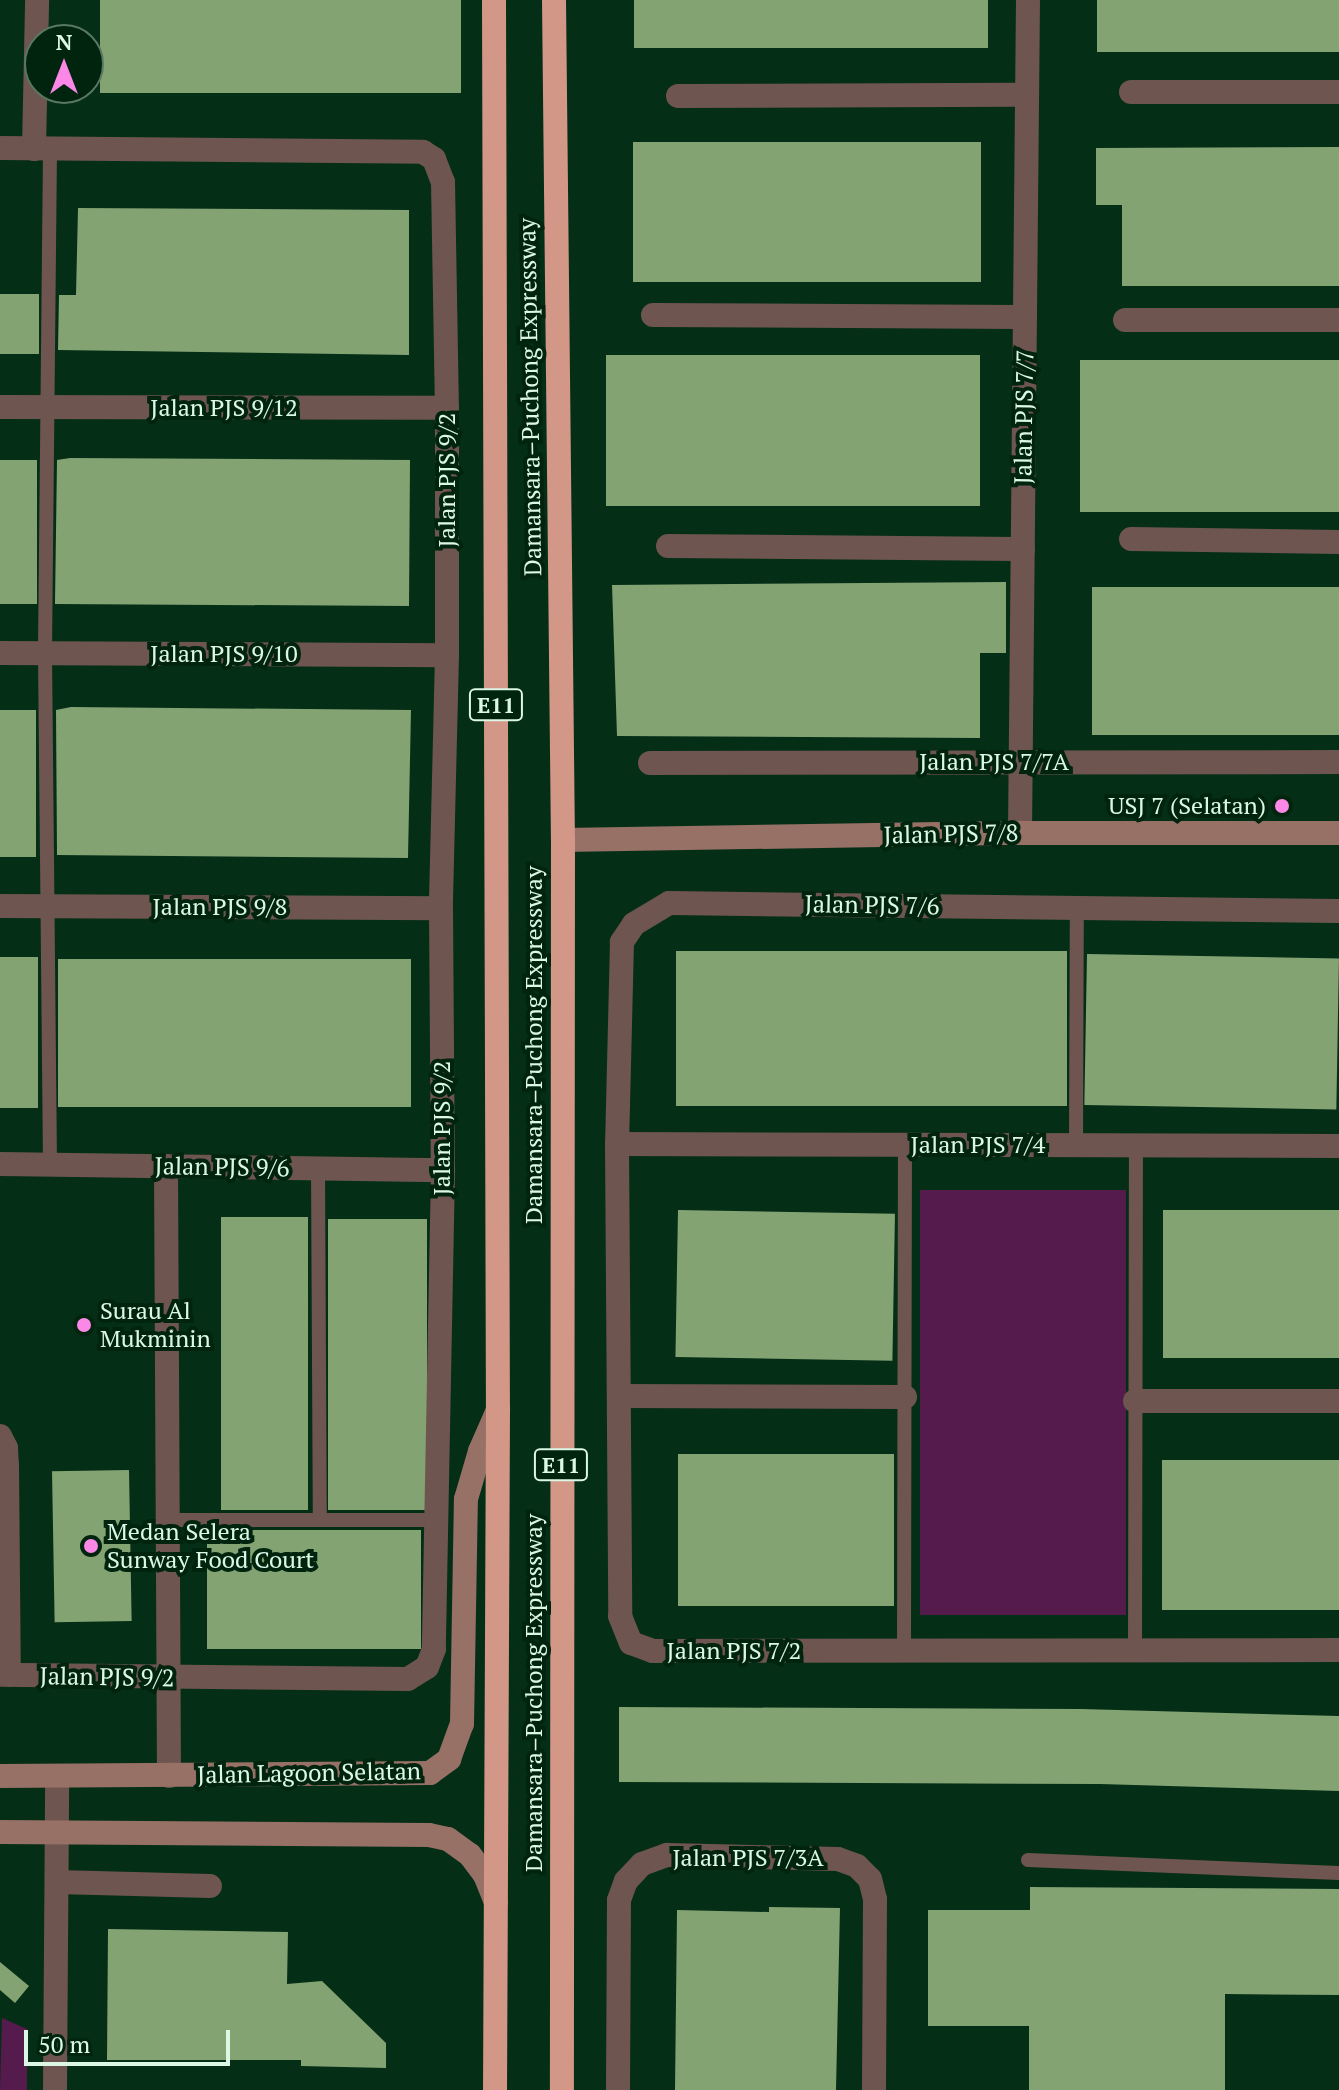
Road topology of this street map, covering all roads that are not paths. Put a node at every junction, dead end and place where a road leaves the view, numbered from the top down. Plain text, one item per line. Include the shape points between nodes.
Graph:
1 (37, 0) edge
2 (494, 0) edge
3 (554, 0) edge
4 (1028, 0) edge
5 (1131, 92) dead end
6 (1339, 92) edge
7 (1027, 95) junction
8 (678, 96) dead end
9 (0, 148) edge
10 (42, 149) junction
11 (653, 315) dead end
12 (1025, 317) junction
13 (1125, 320) dead end
14 (1339, 320) edge
15 (0, 407) edge
16 (47, 407) junction
17 (447, 408) junction
18 (1131, 539) dead end
19 (1339, 542) edge
20 (668, 546) dead end
21 (1023, 549) junction
22 (0, 653) edge
23 (45, 653) junction
24 (447, 655) junction
25 (1020, 762) junction
26 (1339, 762) edge
27 (650, 763) dead end
28 (1020, 833) junction
29 (1339, 833) edge
30 (563, 840) junction
31 (0, 906) edge
32 (48, 906) junction
33 (441, 908) junction
34 (1077, 908) junction
35 (1339, 911) edge
36 (617, 1144) junction
37 (905, 1145) junction
38 (1076, 1145) junction
39 (1136, 1146) junction
40 (1339, 1146) edge
41 (0, 1164) edge
42 (50, 1164) junction
43 (166, 1166) junction
44 (318, 1169) junction
45 (443, 1170) junction
46 (619, 1396) junction
47 (905, 1397) junction
48 (1135, 1401) junction
49 (1339, 1401) edge
50 (498, 1410) junction
51 (0, 1436) edge
52 (167, 1520) junction
53 (320, 1520) junction
54 (439, 1520) junction
55 (904, 1650) junction
56 (1135, 1650) junction
57 (1339, 1650) edge
58 (4, 1675) edge
59 (168, 1678) junction
60 (0, 1776) edge
61 (57, 1776) junction
62 (169, 1776) junction
63 (0, 1832) edge
64 (57, 1832) junction
65 (1028, 1860) dead end
66 (1339, 1873) edge
67 (57, 1882) junction
68 (210, 1886) dead end
69 (497, 1907) junction
70 (55, 2090) edge
71 (495, 2090) edge
72 (562, 2090) edge
73 (618, 2090) edge
74 (874, 2090) edge

1 - 10 street
2 - 50 highway, Damansara–Puchong Expressway / E11
3 - 30 highway, Damansara–Puchong Expressway / E11
4 - 7 street, Jalan PJS 7/7
5 - 6 street
7 - 8 street
7 - 12 street, Jalan PJS 7/7
9 - 10 street
10 - 16 lane
10 - 17 street, Jalan PJS 9/2 via 411,150 434,159 443,182
11 - 12 street
12 - 21 street, Jalan PJS 7/7
13 - 14 street
15 - 16 street, Jalan PJS 9/12
16 - 17 street, Jalan PJS 9/12
16 - 23 lane
17 - 24 street, Jalan PJS 9/2
18 - 19 street
20 - 21 street
21 - 25 street, Jalan PJS 7/7
22 - 23 street, Jalan PJS 9/10
23 - 24 street, Jalan PJS 9/10
23 - 32 lane
24 - 33 street, Jalan PJS 9/2
25 - 26 street, Jalan PJS 7/7A
25 - 27 street, Jalan PJS 7/7A
25 - 28 street, Jalan PJS 7/7
28 - 29 main road, Jalan PJS 7/8
28 - 30 main road, Jalan PJS 7/8
30 - 72 highway, Damansara–Puchong Expressway / E11
31 - 32 street, Jalan PJS 9/8
32 - 33 street, Jalan PJS 9/8
32 - 42 lane
33 - 45 street, Jalan PJS 9/2
34 - 35 street, Jalan PJS 7/6
34 - 36 street, Jalan PJS 7/6 via 669,903 634,924 622,942
34 - 38 lane
36 - 37 street, Jalan PJS 7/4
36 - 46 street, Jalan PJS 7/2
37 - 38 street, Jalan PJS 7/4
37 - 47 lane
38 - 39 street, Jalan PJS 7/4
39 - 40 street, Jalan PJS 7/4
39 - 48 lane
41 - 42 street, Jalan PJS 9/6
42 - 43 street, Jalan PJS 9/6
43 - 44 street, Jalan PJS 9/6
43 - 52 street
44 - 45 street, Jalan PJS 9/6
44 - 53 lane
45 - 54 street, Jalan PJS 9/2
46 - 47 street
46 - 55 street, Jalan PJS 7/2 via 620,1616 631,1643 653,1651
47 - 55 lane
48 - 49 street
48 - 56 lane
50 - 62 main road, Jalan Lagoon Selatan via 466,1499 462,1724 449,1759 430,1773
50 - 69 highway, Damansara–Puchong Expressway / E11
51 - 58 street via 7,1465
52 - 53 lane
52 - 59 street
53 - 54 lane
54 - 59 street, Jalan PJS 9/2 via 434,1649 427,1667 408,1679
55 - 56 street, Jalan PJS 7/2
56 - 57 street, Jalan PJS 7/2
58 - 59 street, Jalan PJS 9/2
59 - 62 street
60 - 61 main road, Jalan Lagoon Selatan
61 - 62 main road, Jalan Lagoon Selatan
61 - 64 street
63 - 64 main road
64 - 67 street
64 - 69 main road via 429,1835 448,1839 470,1855 485,1875
65 - 66 lane
67 - 68 street
67 - 70 street
69 - 71 highway, Damansara–Puchong Expressway / E11
73 - 74 street, Jalan PJS 7/3A via 619,1900 626,1881 642,1864 667,1855 838,1859 857,1866 870,1879 875,1899

